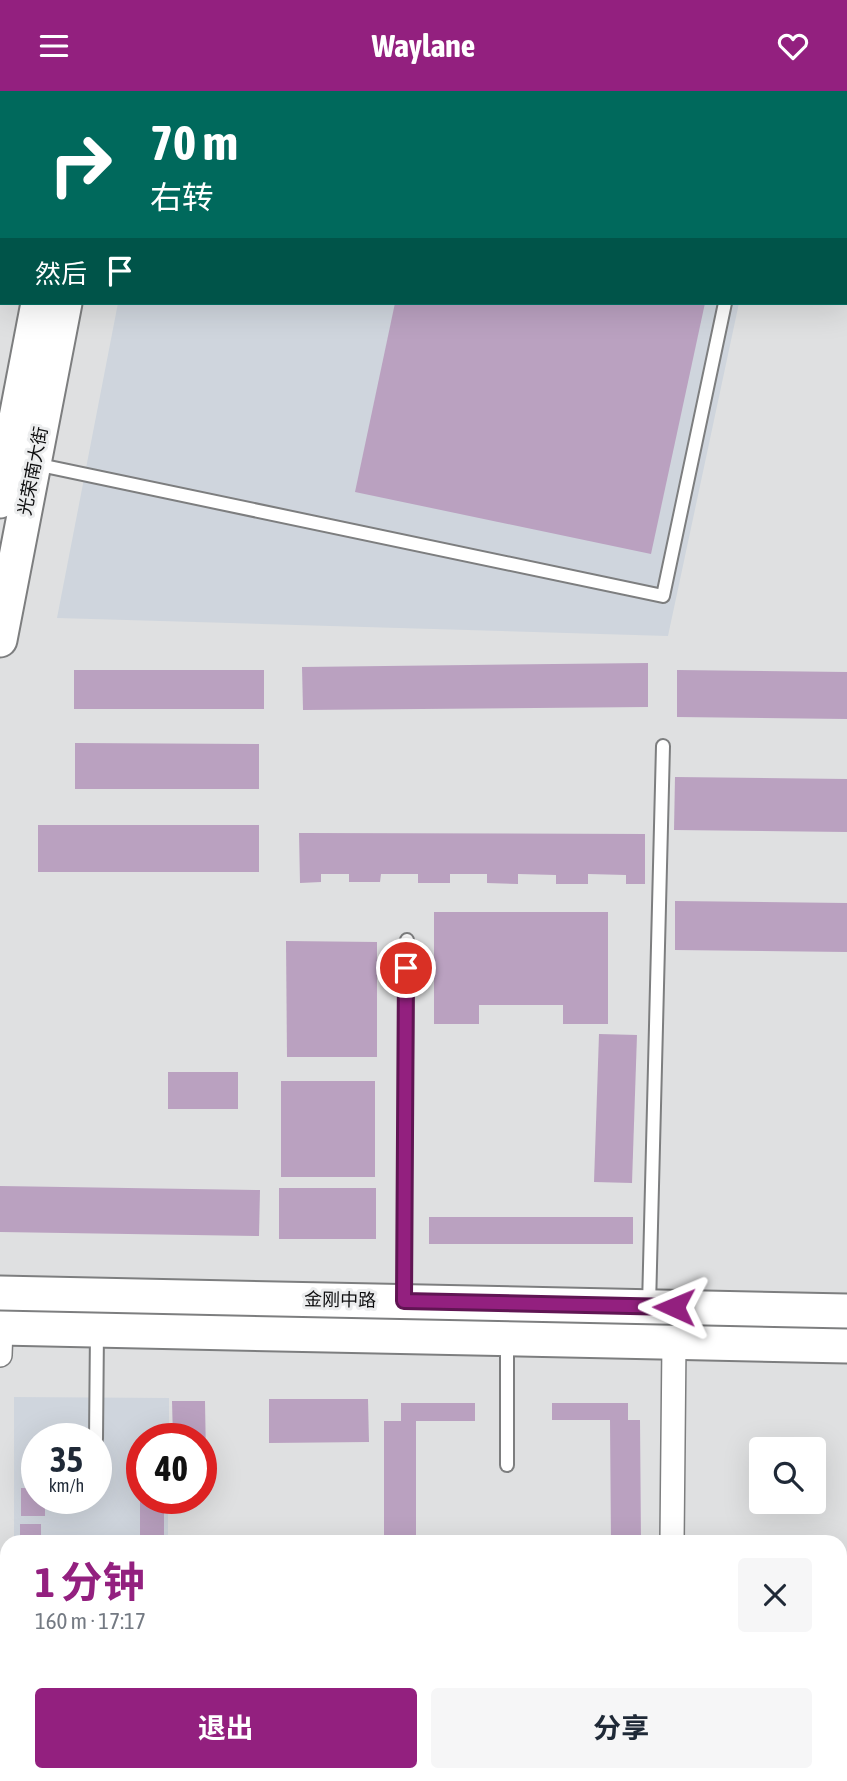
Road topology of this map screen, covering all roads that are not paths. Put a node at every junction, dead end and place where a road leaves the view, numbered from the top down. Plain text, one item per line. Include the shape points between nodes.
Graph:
1 (38, 305) edge
2 (65, 305) edge
3 (725, 305) edge
4 (34, 464) junction
5 (0, 501) edge
6 (0, 640) edge
7 (663, 746) dead end
8 (407, 940) dead end
9 (0, 1293) edge
10 (404, 1301) junction
11 (649, 1307) junction
12 (847, 1311) edge
13 (0, 1328) edge
14 (97, 1330) junction
15 (507, 1339) junction
16 (674, 1342) junction
17 (847, 1346) edge
18 (0, 1355) edge
19 (96, 1423) edge
20 (507, 1465) dead end
21 (672, 1535) edge

1 - 5 street, 光荣南大街
2 - 4 street, 光荣南大街
3 - 4 lane via 663,596
4 - 6 street, 光荣南大街
7 - 11 lane
8 - 10 lane
9 - 10 street, 金刚中路
10 - 11 street, 金刚中路
11 - 12 street, 金刚中路
13 - 14 street, 金刚中路
13 - 18 street
14 - 15 street, 金刚中路
14 - 19 lane
15 - 16 street, 金刚中路
15 - 20 lane
16 - 17 street, 金刚中路
16 - 21 street

